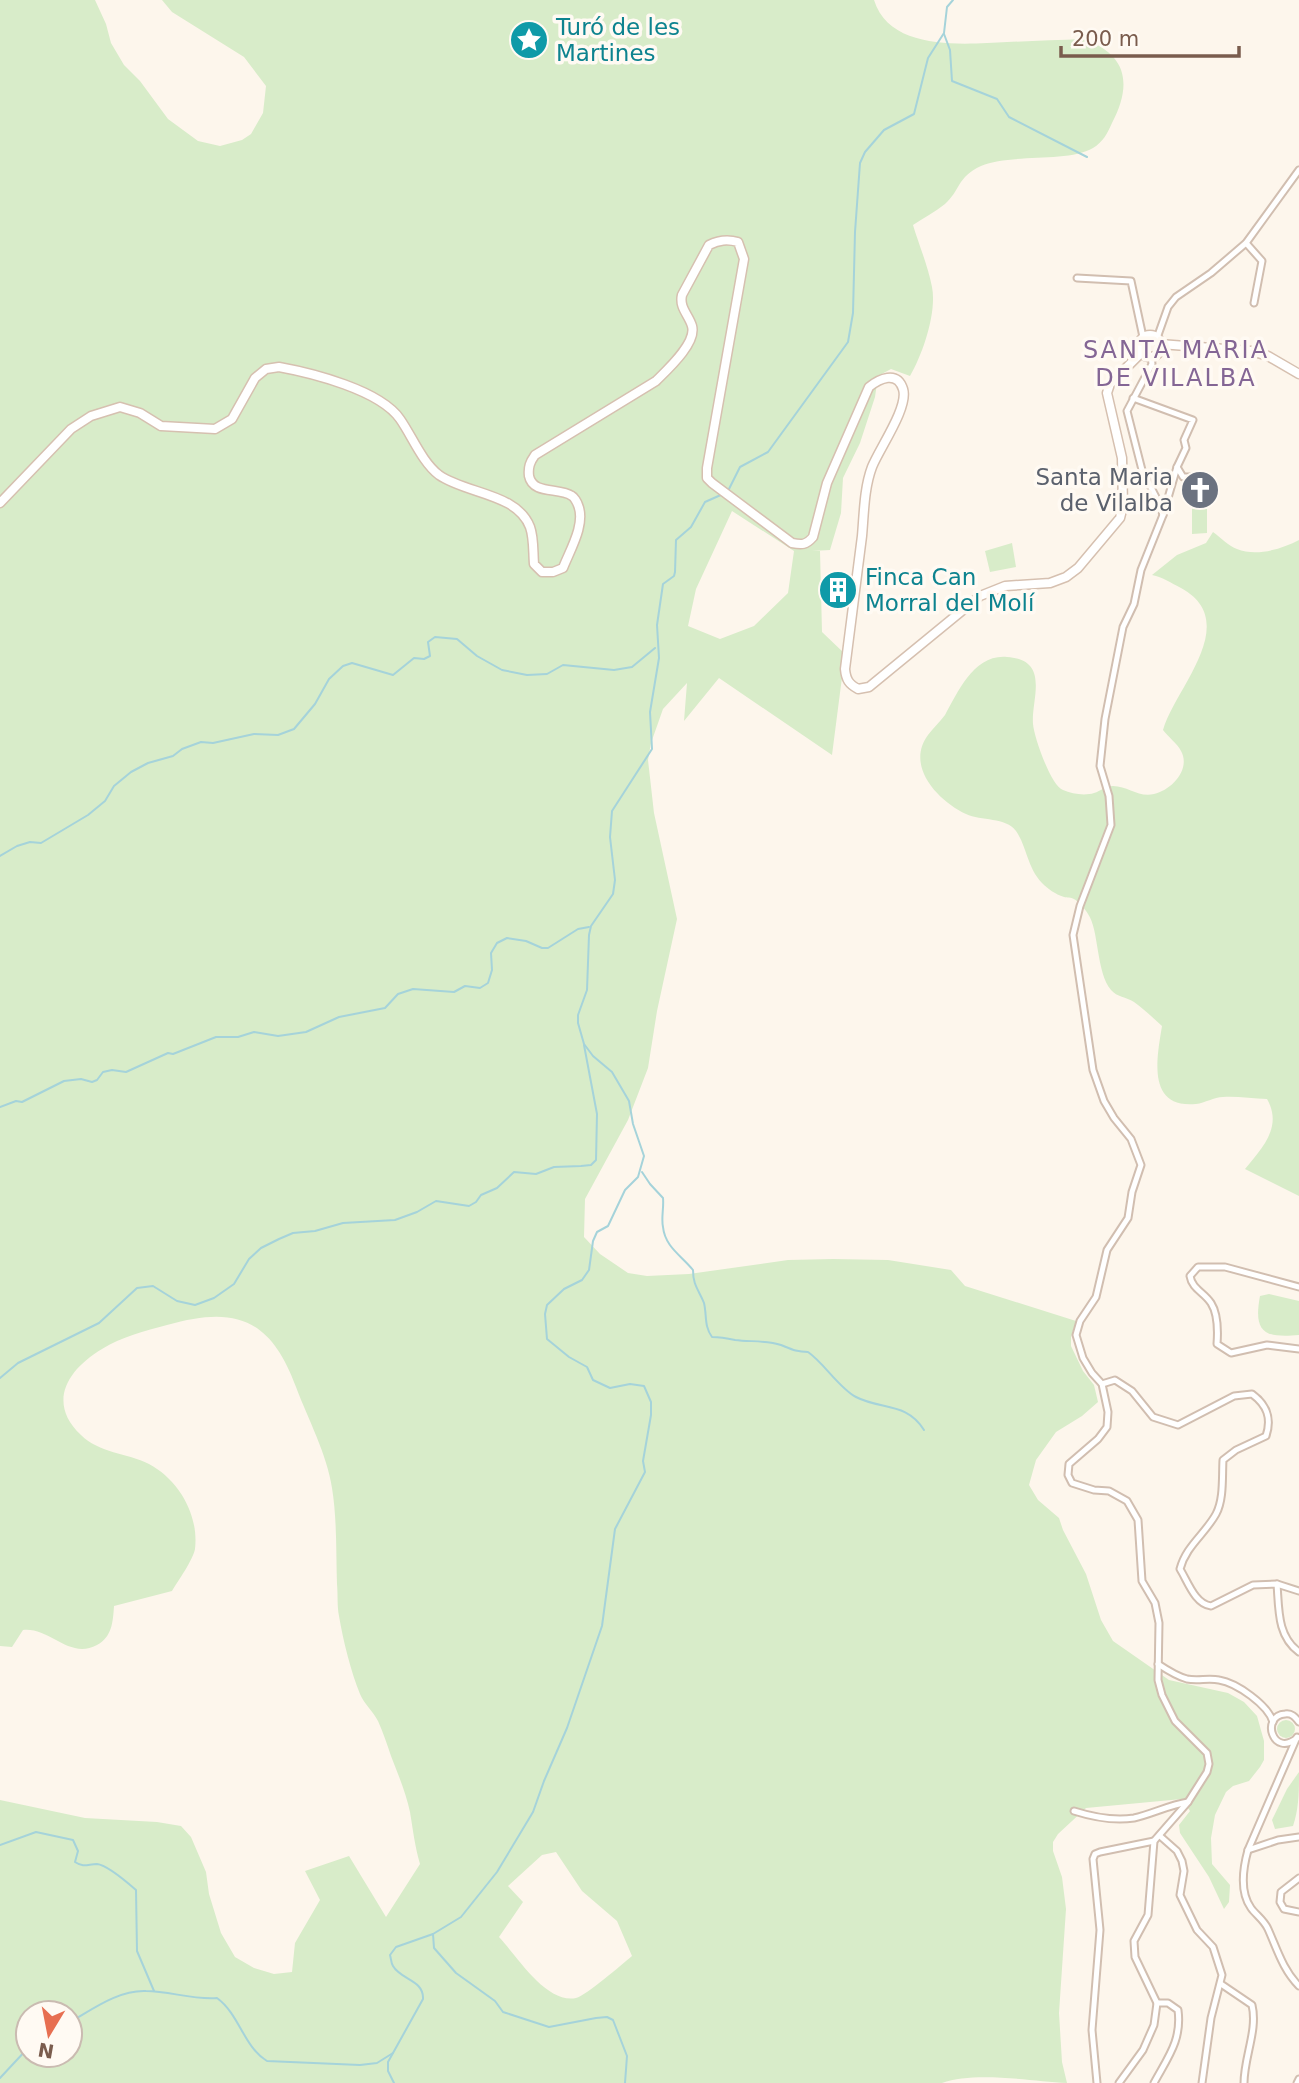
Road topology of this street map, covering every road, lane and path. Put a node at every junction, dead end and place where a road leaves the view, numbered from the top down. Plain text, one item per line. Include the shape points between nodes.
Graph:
1 (1299, 170) edge
2 (1246, 243) junction
3 (1077, 278) dead end
4 (1254, 303) dead end
5 (1143, 337) junction
6 (1158, 341) junction
7 (1142, 352) junction
8 (1151, 356) junction
9 (1299, 374) edge
10 (1133, 398) junction
11 (1177, 467) junction
12 (1202, 477) dead end
13 (0, 503) edge
14 (1163, 515) junction
15 (1299, 1287) edge
16 (1299, 1349) edge
17 (1102, 1384) junction
18 (1277, 1584) junction
19 (1299, 1591) edge
20 (1299, 1652) edge
21 (1158, 1664) junction
22 (1298, 1717) edge
23 (1273, 1722) junction
24 (1298, 1736) edge
25 (1188, 1802) junction
26 (1074, 1811) dead end
27 (1160, 1836) junction
28 (1299, 1837) edge
29 (1154, 1841) junction
30 (1248, 1850) junction
31 (1299, 1878) edge
32 (1299, 1912) edge
33 (1221, 1984) junction
34 (1299, 1986) edge
35 (1157, 2003) junction
36 (1097, 2083) edge
37 (1119, 2083) edge
38 (1154, 2083) edge
39 (1202, 2083) edge
40 (1244, 2083) edge

1 - 2 street
2 - 4 street via 1262,261
2 - 6 street via 1168,307
3 - 5 street via 1131,281
5 - 6 street via 1150,335
5 - 7 street
6 - 8 street via 1159,350
6 - 9 street via 1251,351
7 - 8 street
7 - 13 street via 1107,393 1122,458 1120,518 1078,568 1050,583 1005,586 980,596 869,687 858,690 850,685 845,669 869,480 903,404 904,391 900,382 890,377 869,387 827,483 808,542 792,543 712,482 707,468 744,258 738,242 709,245 680,302 693,328 692,339 664,373 530,462 531,482 537,487 572,495 578,502 580,524 563,568 553,572 542,572 534,564 527,520 512,506 438,474 389,406 357,389 279,367 266,369 255,378 232,419 215,429 161,426 120,407 91,416 71,429
8 - 10 street via 1152,364
10 - 11 street via 1193,420
10 - 14 street via 1127,411 1142,470
11 - 12 street via 1183,477
11 - 14 street
14 - 17 street via 1123,627 1101,746 1100,766 1111,825 1073,935 1093,1070 1104,1101 1131,1139 1141,1165 1128,1218 1107,1250 1096,1297 1076,1335 1083,1358
15 - 16 street via 1225,1267 1198,1267 1190,1276 1191,1283 1212,1304 1217,1344 1231,1353 1267,1345
17 - 18 street via 1115,1380 1132,1391 1153,1417 1178,1425 1234,1396 1252,1394 1263,1402 1270,1423 1266,1436 1223,1460 1216,1513 1184,1556 1180,1569 1204,1605 1211,1606 1253,1585
17 - 21 street via 1107,1427 1069,1464 1068,1475 1072,1483 1109,1491 1126,1501 1138,1520 1142,1581 1155,1603 1158,1623
18 - 19 street
18 - 20 street via 1283,1635
21 - 23 street via 1188,1679 1237,1685 1271,1713
21 - 25 street via 1158,1680 1175,1721 1207,1753 1207,1772
22 - 23 street via 1283,1714
23 - 24 street via 1273,1735 1280,1742 1290,1743
24 - 30 street
25 - 26 street via 1134,1818 1093,1817
25 - 27 street
27 - 29 street
27 - 33 street via 1182,1861 1180,1895 1197,1930 1213,1947
28 - 30 street
29 - 35 street via 1148,1915 1135,1941 1135,1957
29 - 36 street via 1095,1853 1093,1859 1100,1930 1092,2029
30 - 34 street via 1242,1869 1249,1906 1267,1925 1289,1976
31 - 32 street via 1281,1892 1280,1902 1284,1909
33 - 39 street
33 - 40 street via 1252,2005 1255,2015
35 - 37 street via 1143,2050
35 - 38 street via 1178,2010 1180,2027

